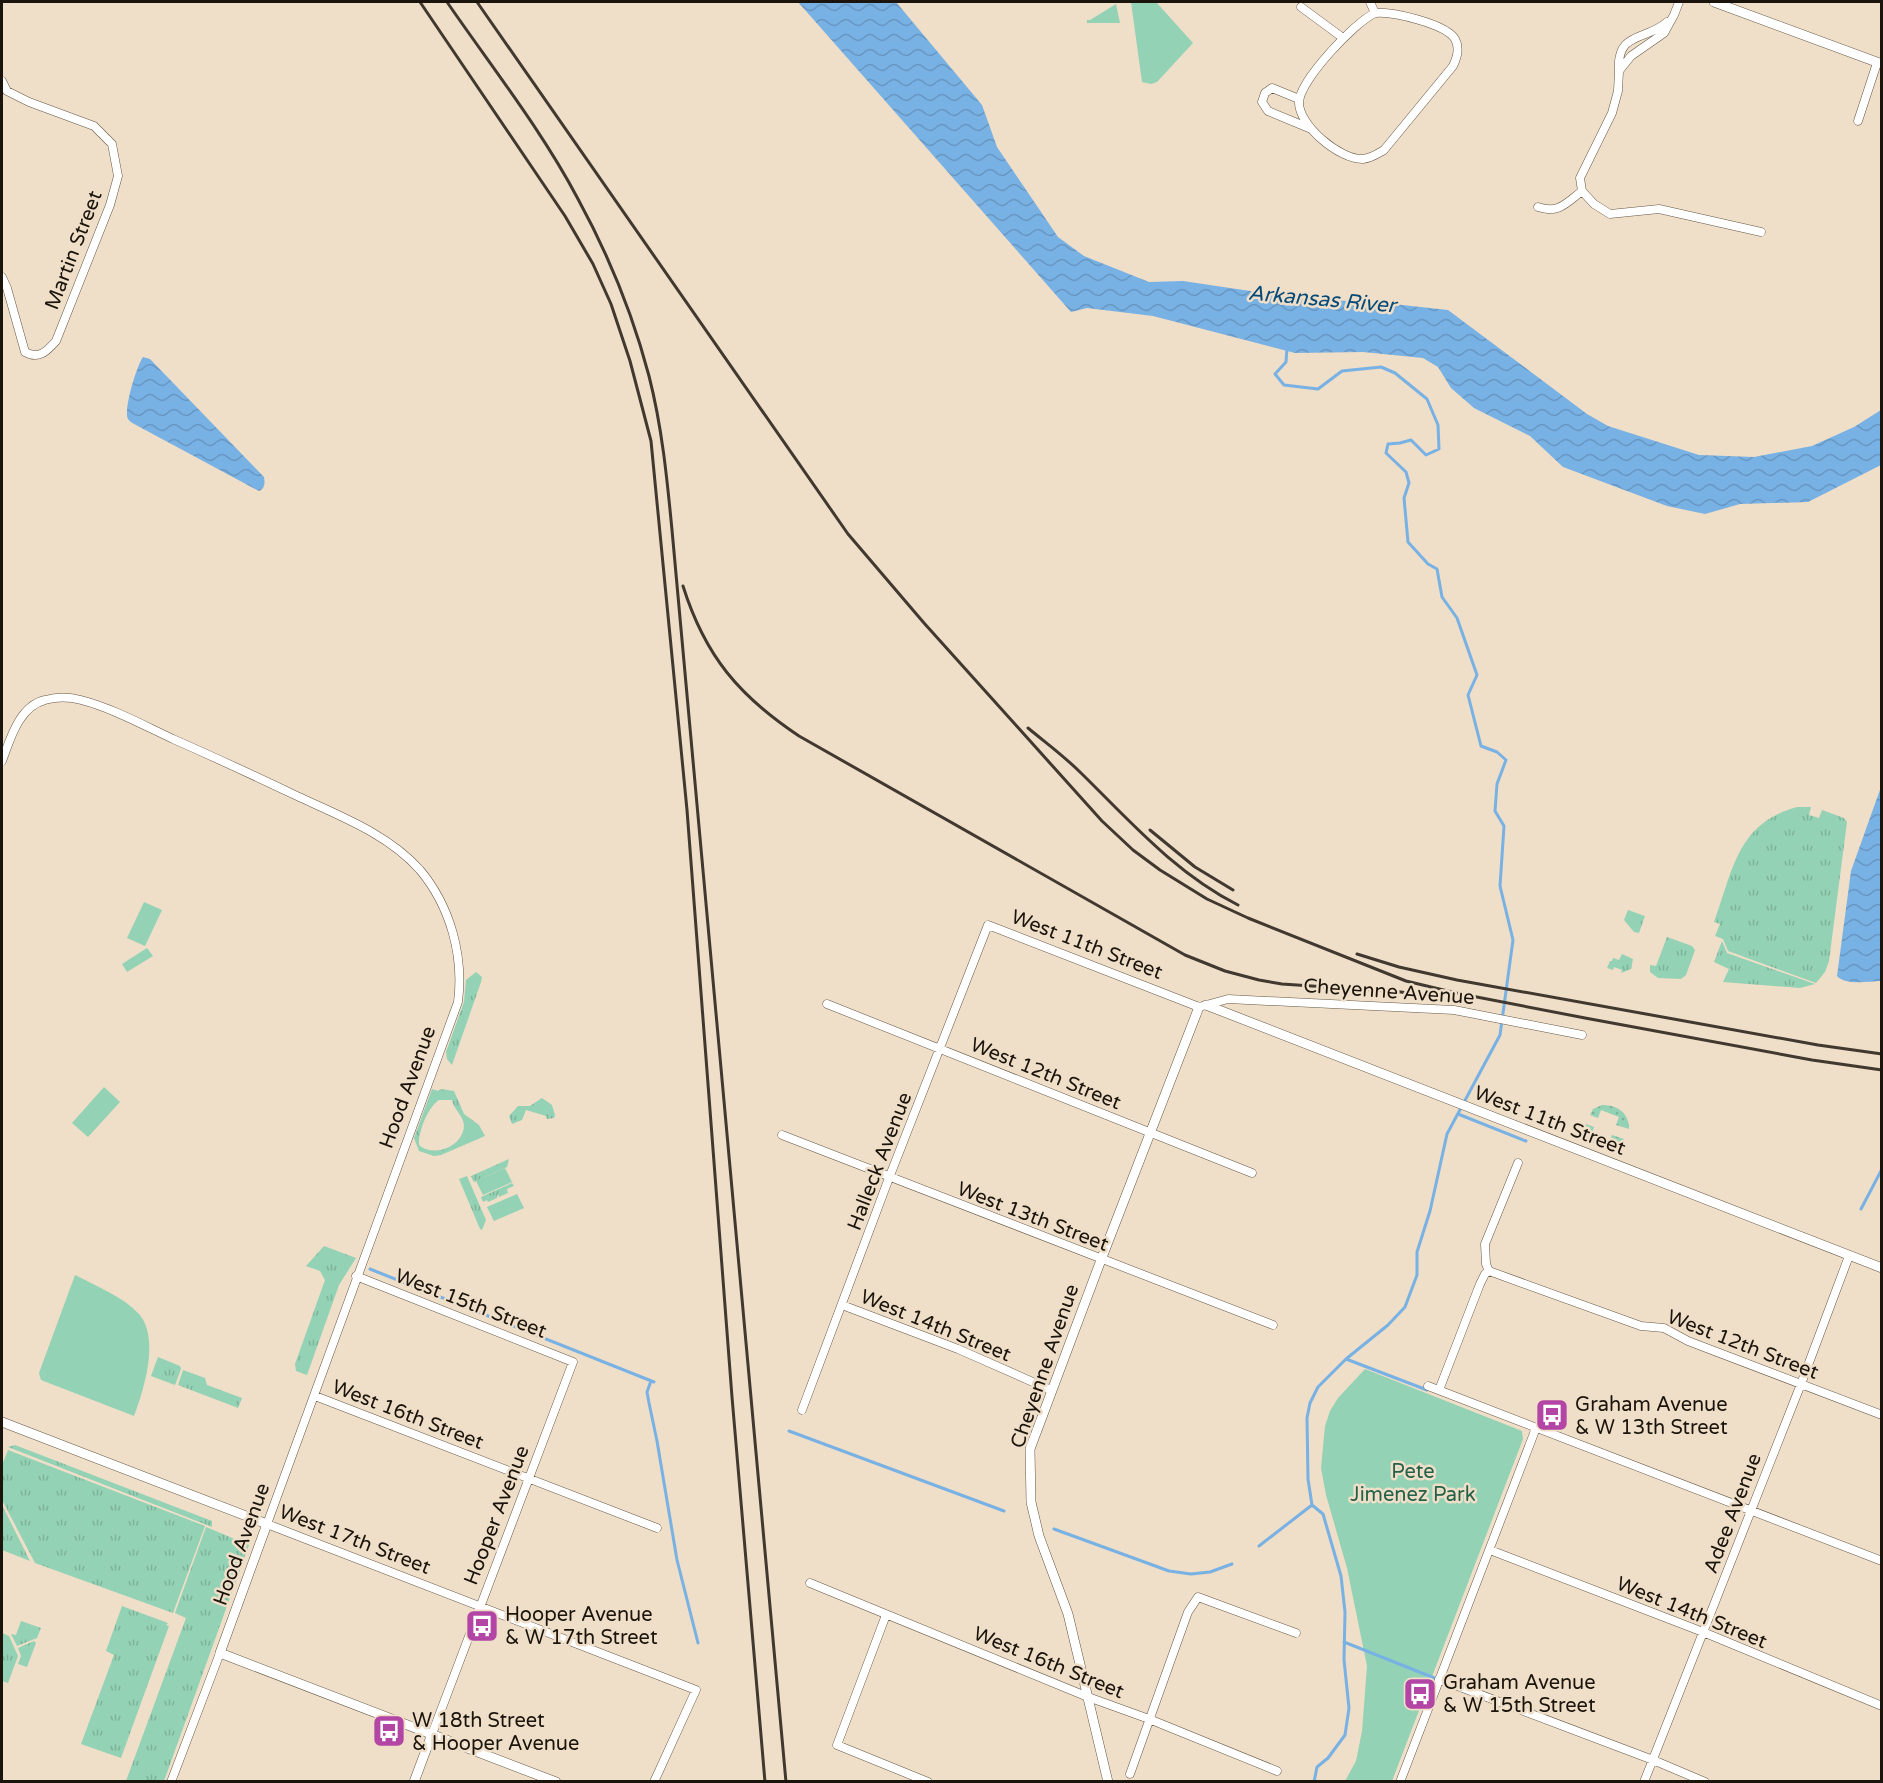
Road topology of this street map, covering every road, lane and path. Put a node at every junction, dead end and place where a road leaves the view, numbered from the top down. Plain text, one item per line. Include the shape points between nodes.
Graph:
1 (1370, 2) edge
2 (1679, 2) edge
3 (1714, 2) edge
4 (1300, 7) dead end
5 (1375, 13) junction
6 (1674, 15) junction
7 (1343, 38) junction
8 (1879, 63) edge
9 (1619, 71) junction
10 (2, 81) edge
11 (1299, 99) junction
12 (1858, 121) dead end
13 (1311, 129) junction
14 (1582, 191) junction
15 (1538, 207) dead end
16 (1761, 232) dead end
17 (2, 277) edge
18 (2, 761) edge
19 (988, 925) joint
20 (827, 1004) dead end
21 (1203, 1006) junction
22 (1582, 1035) dead end
23 (941, 1048) junction
24 (1149, 1133) junction
25 (782, 1136) dead end
26 (1518, 1163) dead end
27 (1252, 1173) dead end
28 (889, 1178) junction
29 (1849, 1256) junction
30 (1101, 1260) junction
31 (1881, 1268) edge
32 (1490, 1271) junction
33 (356, 1276) junction
34 (842, 1305) junction
35 (1274, 1325) dead end
36 (573, 1362) joint
37 (1801, 1384) junction
38 (1428, 1386) dead end
39 (1051, 1390) junction
40 (1439, 1390) junction
41 (315, 1396) junction
42 (802, 1410) dead end
43 (1881, 1414) edge
44 (2, 1422) edge
45 (1536, 1428) junction
46 (530, 1478) junction
47 (1750, 1511) junction
48 (267, 1524) junction
49 (657, 1528) dead end
50 (1490, 1550) junction
51 (1881, 1561) edge
52 (810, 1583) dead end
53 (480, 1606) junction
54 (886, 1615) junction
55 (1703, 1632) junction
56 (1296, 1633) dead end
57 (220, 1653) junction
58 (1439, 1679) junction
59 (1088, 1697) junction
60 (1881, 1706) edge
61 (1149, 1719) junction
62 (432, 1734) junction
63 (1653, 1760) junction
64 (1277, 1771) dead end
65 (1130, 1774) dead end
66 (171, 1782) edge
67 (414, 1782) edge
68 (556, 1782) edge
69 (654, 1782) edge
70 (928, 1782) edge
71 (1108, 1782) edge
72 (1400, 1782) edge
73 (1644, 1782) edge
74 (1705, 1782) edge

1 - 5 street
2 - 6 street
3 - 8 street
4 - 7 street
5 - 7 street
5 - 13 street via 1406,16 1447,31 1458,47 1453,66 1384,150 1373,157 1361,159 1338,152
6 - 9 street via 1664,33 1631,56
6 - 9 street via 1660,28 1629,42 1618,57
7 - 11 street
8 - 12 street
9 - 14 street via 1612,112 1580,177
10 - 17 street, Martin Street via 7,91 29,102 94,126 112,144 118,176 56,341 43,354 25,352
11 - 13 street via 1301,114
11 - 13 street via 1272,88 1262,102 1268,111
14 - 15 street via 1559,208
14 - 16 street via 1610,214 1659,209
18 - 33 street, Hood Avenue via 15,728 33,706 43,700 80,700 204,752 372,832 405,855 430,883 448,918 458,951 458,1002
19 - 21 street, West 11th Street
19 - 23 street, Halleck Avenue
20 - 23 street, West 12th Street
21 - 22 street, Cheyenne Avenue via 1228,999 1454,1010
21 - 24 street, Cheyenne Avenue
21 - 29 street, West 11th Street
23 - 24 street, West 12th Street
23 - 28 street, Halleck Avenue
24 - 27 street, West 12th Street
24 - 30 street, Cheyenne Avenue
25 - 28 street, West 13th Street
26 - 32 street via 1485,1244
28 - 30 street, West 13th Street
28 - 34 street, Halleck Avenue
29 - 31 street, West 11th Street
29 - 37 street, Adee Avenue
30 - 35 street, West 13th Street
30 - 39 street, Cheyenne Avenue
32 - 37 street, West 12th Street via 1641,1326 1664,1328
32 - 40 street via 1480,1284
33 - 36 street, West 15th Street
33 - 41 street, Hood Avenue
34 - 39 street, West 14th Street
34 - 42 street, Halleck Avenue
36 - 46 street, Hooper Avenue
37 - 43 street, West 12th Street
37 - 47 street, Adee Avenue
38 - 40 street
39 - 59 street, Cheyenne Avenue via 1030,1449 1031,1502 1039,1536 1068,1614
40 - 45 street
41 - 46 street, West 16th Street
41 - 48 street, Hood Avenue
44 - 48 street, West 17th Street
45 - 47 street
45 - 50 street
46 - 49 street, West 16th Street
46 - 53 street, Hooper Avenue
47 - 51 street
47 - 55 street, Adee Avenue
48 - 53 street, West 17th Street
48 - 57 street, Hood Avenue
50 - 55 street, West 14th Street
50 - 58 street
52 - 54 street, West 16th Street
53 - 62 street, Hooper Avenue
53 - 69 street, West 17th Street via 696,1690
54 - 59 street, West 16th Street
54 - 70 street via 837,1745
55 - 60 street, West 14th Street
55 - 63 street, Adee Avenue
56 - 61 street via 1198,1596 1188,1612
57 - 62 street
57 - 66 street, Hood Avenue
58 - 63 street
58 - 72 street
59 - 61 street, West 16th Street
59 - 71 street, Cheyenne Avenue
61 - 64 street, West 16th Street
61 - 65 street
62 - 67 street, Hooper Avenue
62 - 68 street
63 - 73 street, Adee Avenue
63 - 74 street

